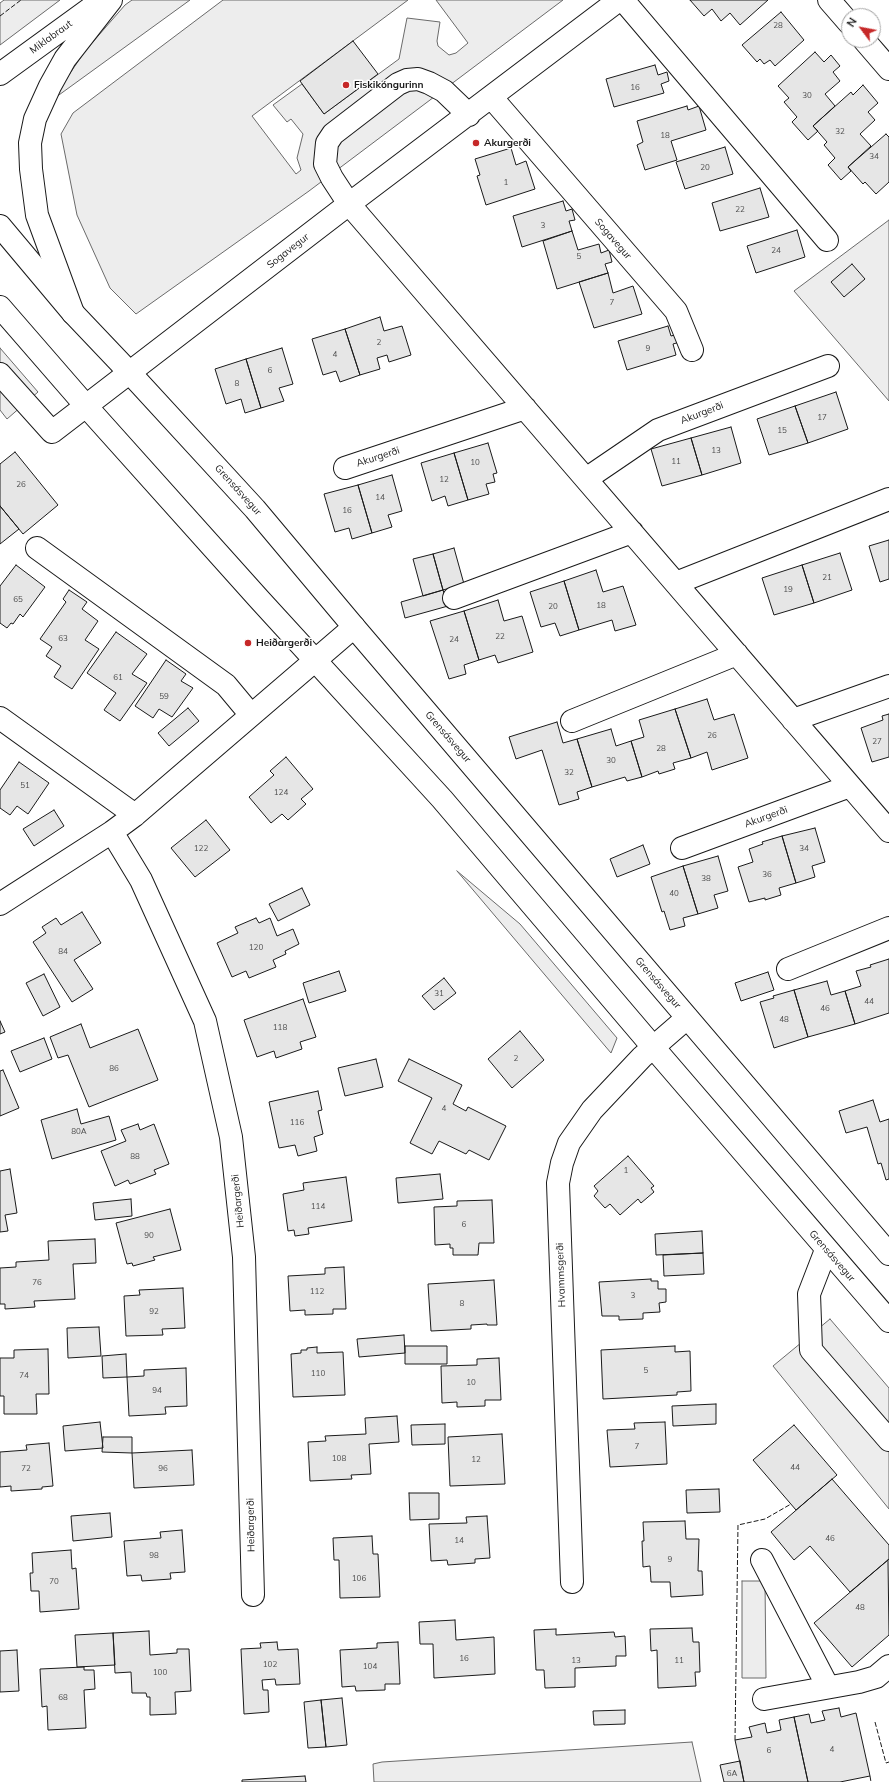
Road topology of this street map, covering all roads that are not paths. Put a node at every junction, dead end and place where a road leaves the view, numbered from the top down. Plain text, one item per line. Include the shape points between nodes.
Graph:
1 (102, 0) edge
2 (111, 0) edge
3 (620, 0) edge
4 (623, 0) edge
5 (829, 0) edge
6 (841, 14) edge
7 (871, 48) edge
8 (889, 69) edge
9 (0, 74) edge
10 (492, 98) junction
11 (469, 115) junction
12 (349, 204) junction
13 (0, 226) edge
14 (827, 240) dead end
15 (0, 308) edge
16 (73, 313) junction
17 (692, 350) dead end
18 (828, 366) dead end
19 (130, 373) junction
20 (0, 374) edge
21 (86, 406) junction
22 (525, 408) junction
23 (345, 468) dead end
24 (586, 479) junction
25 (889, 499) edge
26 (632, 532) junction
27 (37, 548) dead end
28 (676, 583) junction
29 (454, 598) dead end
30 (354, 627) junction
31 (737, 654) junction
32 (315, 660) junction
33 (889, 686) edge
34 (251, 715) junction
35 (0, 718) edge
36 (572, 720) dead end
37 (794, 720) junction
38 (850, 786) junction
39 (135, 814) junction
40 (889, 831) edge
41 (112, 832) junction
42 (682, 848) dead end
43 (0, 904) edge
44 (889, 928) edge
45 (788, 969) dead end
46 (687, 1018) junction
47 (652, 1047) junction
48 (826, 1250) junction
49 (889, 1254) edge
50 (889, 1321) edge
51 (889, 1440) edge
52 (762, 1560) dead end
53 (572, 1582) dead end
54 (252, 1595) dead end
55 (889, 1666) edge
56 (828, 1687) junction
57 (764, 1699) dead end

1 - 9 main road, Miklabraut
2 - 16 main road via 65,59 35,119 30,143 37,215
3 - 10 main road, Sogavegur
4 - 14 main road
5 - 6 main road
7 - 8 main road
10 - 11 main road, Sogavegur
10 - 17 main road, Sogavegur via 676,311
11 - 12 main road, Sogavegur
11 - 12 main road via 444,91 429,82 418,79 398,84 341,127 327,143 325,164
12 - 19 main road, Sogavegur
12 - 22 main road
13 - 16 main road, Grensásvegur
15 - 21 main road, Grensásvegur
16 - 19 main road, Grensásvegur
18 - 24 main road, Akurgerði via 658,430
19 - 21 main road, Sogavegur
19 - 30 main road, Grensásvegur via 255,510
20 - 21 main road, Sogavegur via 52,432
21 - 32 main road, Grensásvegur
22 - 23 main road, Akurgerði
22 - 24 main road
24 - 26 main road
25 - 28 main road
26 - 28 main road
26 - 29 main road
27 - 34 main road via 226,685
28 - 31 main road
30 - 32 main road
30 - 46 main road, Grensásvegur
31 - 36 main road
31 - 37 main road
32 - 34 main road
32 - 47 main road, Grensásvegur via 442,798
33 - 37 main road
34 - 39 main road
35 - 39 main road
37 - 38 main road
38 - 40 main road
38 - 42 main road, Akurgerði
39 - 41 main road
41 - 43 main road
41 - 54 main road, Heiðargerði via 141,880 205,1021 231,1137 244,1257
44 - 45 main road
46 - 47 main road, Hvammsgerði
46 - 49 main road, Grensásvegur
47 - 48 main road, Grensásvegur
47 - 53 main road, Hvammsgerði via 581,1124 569,1143 558,1182
48 - 50 main road, Grensásvegur
48 - 51 main road via 809,1294 811,1350
52 - 56 main road
55 - 56 main road via 876,1677
56 - 57 main road

